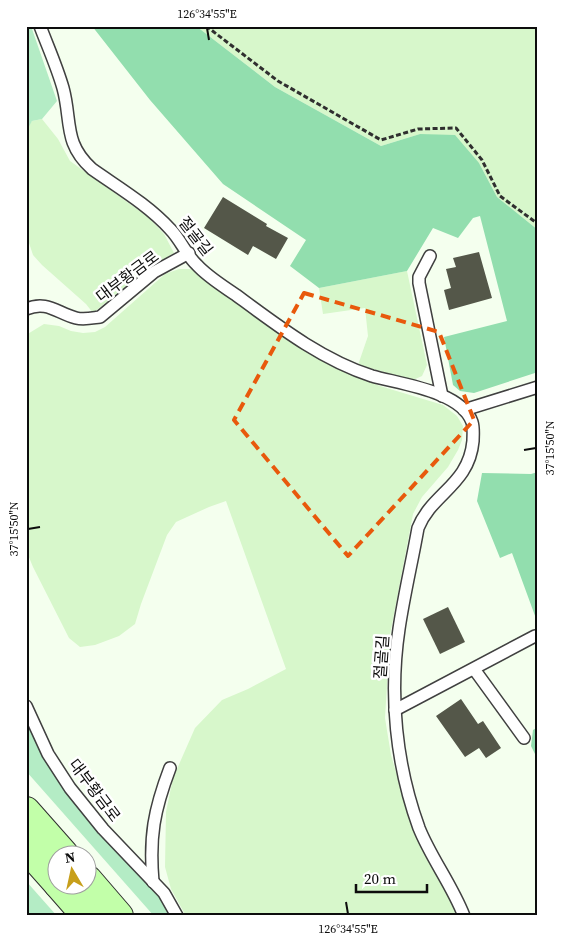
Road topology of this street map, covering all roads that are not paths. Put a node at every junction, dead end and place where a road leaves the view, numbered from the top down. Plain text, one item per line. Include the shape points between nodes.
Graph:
1 (40, 26) edge
2 (189, 254) junction
3 (430, 256) dead end
4 (26, 309) edge
5 (538, 388) edge
6 (442, 396) junction
7 (464, 410) junction
8 (535, 636) dead end
9 (474, 669) junction
10 (26, 706) edge
11 (395, 710) junction
12 (524, 738) dead end
13 (170, 768) dead end
14 (26, 811) edge
15 (55, 844) edge
16 (26, 848) edge
17 (48, 873) edge
18 (153, 882) junction
19 (98, 892) edge
20 (67, 894) edge
21 (86, 916) edge
22 (119, 916) edge
23 (178, 916) edge
24 (464, 916) edge

1 - 2 lane, 절골길 via 62,87 71,136 79,154 92,169 160,218
2 - 4 lane, 대부황금로 via 154,272 100,317 77,318 50,306
2 - 6 lane, 절골길 via 205,273 326,356 371,376
3 - 6 lane via 419,276 419,283
5 - 7 lane
6 - 7 lane, 절골길
7 - 11 lane, 절골길 via 472,422 474,434 468,461 462,474 426,513 418,528 399,629
8 - 9 lane
9 - 11 lane
9 - 12 lane
10 - 18 lane, 대부황금로 via 48,754 70,788
11 - 24 lane, 절골길 via 400,755 413,810
13 - 18 lane via 158,800 153,826
14 - 15 main road
16 - 17 main road
18 - 23 lane, 대부황금로
19 - 22 main road
20 - 21 main road

